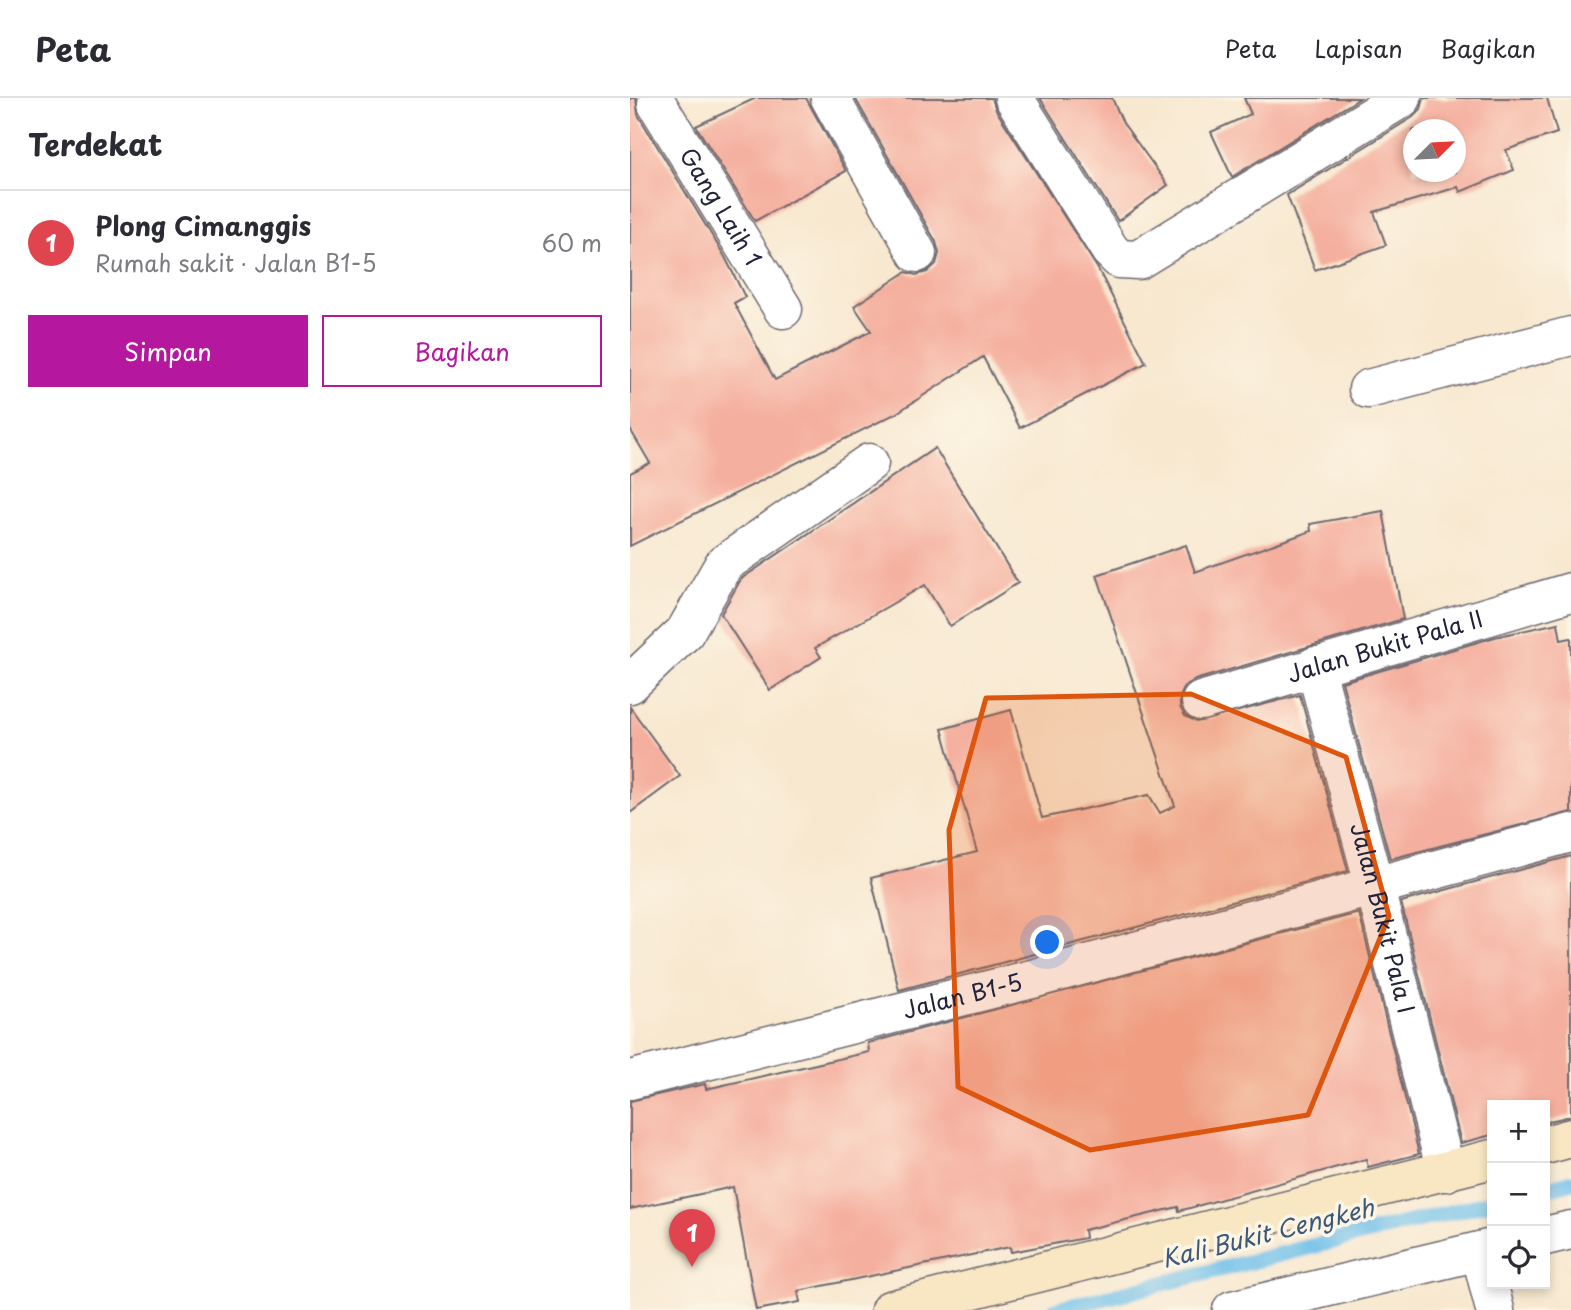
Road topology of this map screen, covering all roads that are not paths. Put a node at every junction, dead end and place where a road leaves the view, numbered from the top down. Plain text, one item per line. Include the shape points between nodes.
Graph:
1 (830, 98) edge
2 (1014, 98) edge
3 (1402, 98) edge
4 (652, 107) edge
5 (917, 253) dead end
6 (783, 309) dead end
7 (1571, 335) edge
8 (1368, 389) dead end
9 (869, 463) dead end
10 (1571, 592) edge
11 (1315, 666) junction
12 (630, 684) edge
13 (1201, 701) dead end
14 (1571, 833) edge
15 (1374, 884) junction
16 (630, 1080) edge
17 (1571, 1138) edge
18 (1550, 1144) edge
19 (1487, 1160) edge
20 (1446, 1172) junction
21 (1571, 1230) edge
22 (1550, 1235) edge
23 (1486, 1250) edge
24 (890, 1310) edge
25 (1231, 1310) edge
26 (1495, 1310) edge

1 - 5 street
2 - 3 street via 1110,250 1128,261 1138,260
4 - 6 street, Gang Laih 1
7 - 8 street
9 - 12 street via 724,564 685,632
10 - 11 street, Jalan Bukit Pala II
11 - 13 street, Jalan Bukit Pala II
11 - 15 street, Jalan Bukit Pala I
14 - 15 street, Jalan B1-5
15 - 16 street, Jalan B1-5 via 1032,979
15 - 20 street, Jalan Bukit Pala I
17 - 18 street
19 - 20 street
20 - 24 street
21 - 22 street
23 - 25 street
23 - 26 street

